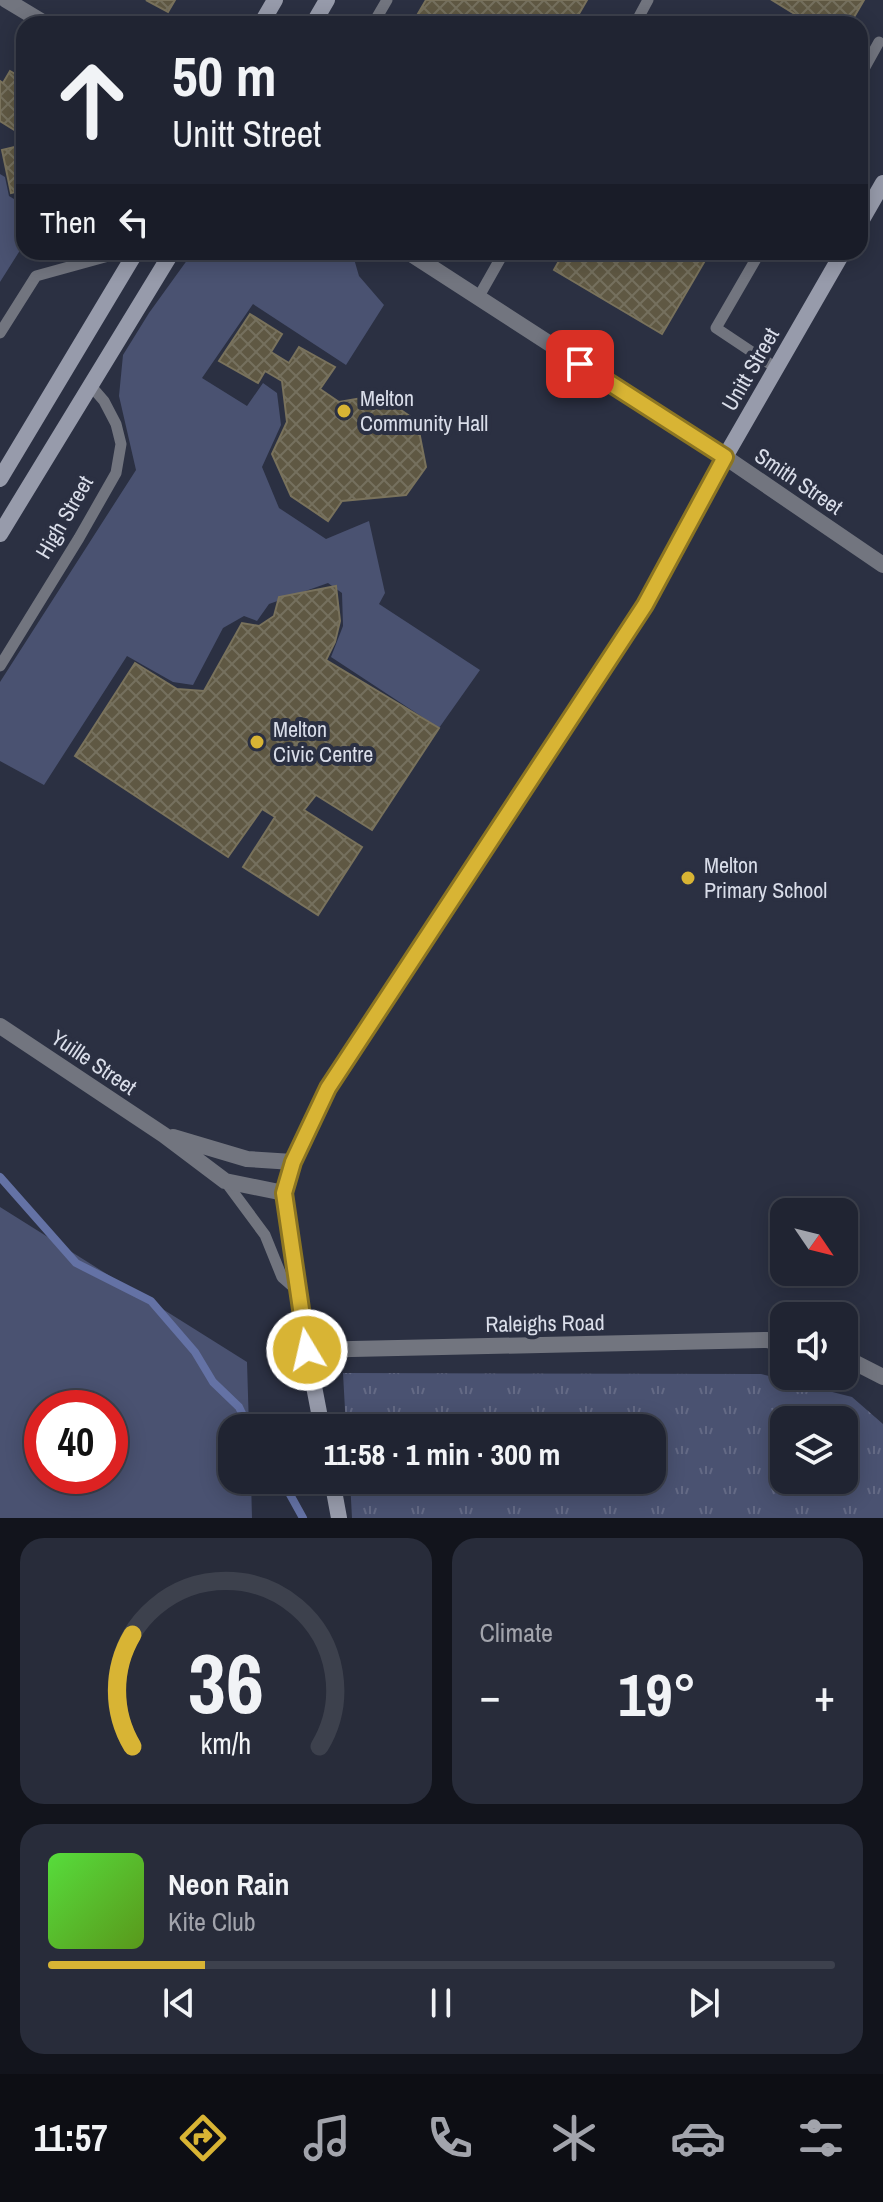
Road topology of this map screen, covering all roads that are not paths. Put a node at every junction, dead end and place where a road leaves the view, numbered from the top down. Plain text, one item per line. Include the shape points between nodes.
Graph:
1 (6, 0) edge
2 (33, 16) edge
3 (882, 41) edge
4 (868, 63) edge
5 (883, 183) edge
6 (868, 209) edge
7 (94, 260) edge
8 (131, 260) edge
9 (167, 260) edge
10 (420, 260) edge
11 (499, 260) edge
12 (755, 260) edge
13 (838, 260) edge
14 (478, 298) junction
15 (0, 333) edge
16 (776, 368) junction
17 (91, 386) junction
18 (725, 457) junction
19 (0, 479) edge
20 (0, 534) edge
21 (883, 565) edge
22 (0, 666) edge
23 (0, 1026) edge
24 (164, 1135) junction
25 (293, 1162) junction
26 (225, 1181) junction
27 (284, 1193) junction
28 (298, 1292) junction
29 (770, 1341) edge
30 (307, 1350) junction
31 (858, 1364) edge
32 (883, 1377) edge
33 (319, 1414) edge
34 (335, 1494) edge
35 (339, 1518) edge

1 - 2 street
3 - 4 lane
5 - 6 street
7 - 15 lane via 36,276
8 - 19 street
9 - 17 street, High Street
10 - 14 street, Smith Street
11 - 14 lane
12 - 16 lane via 716,328
13 - 16 street, Unitt Street
14 - 18 street, Smith Street
16 - 18 street, Unitt Street
17 - 20 street, High Street
17 - 22 lane, High Street via 116,424 121,444 116,473
18 - 21 street, Smith Street
18 - 25 street, Unitt Street via 645,605 328,1088
23 - 24 street, Yuille Street
24 - 25 street, Yuille Street via 247,1159
24 - 26 street, Yuille Street
25 - 27 street
26 - 27 street, Yuille Street
26 - 28 lane via 265,1235 282,1277
27 - 28 street
28 - 30 street
29 - 30 street, Raleighs Road
30 - 33 street
31 - 32 street
34 - 35 street

